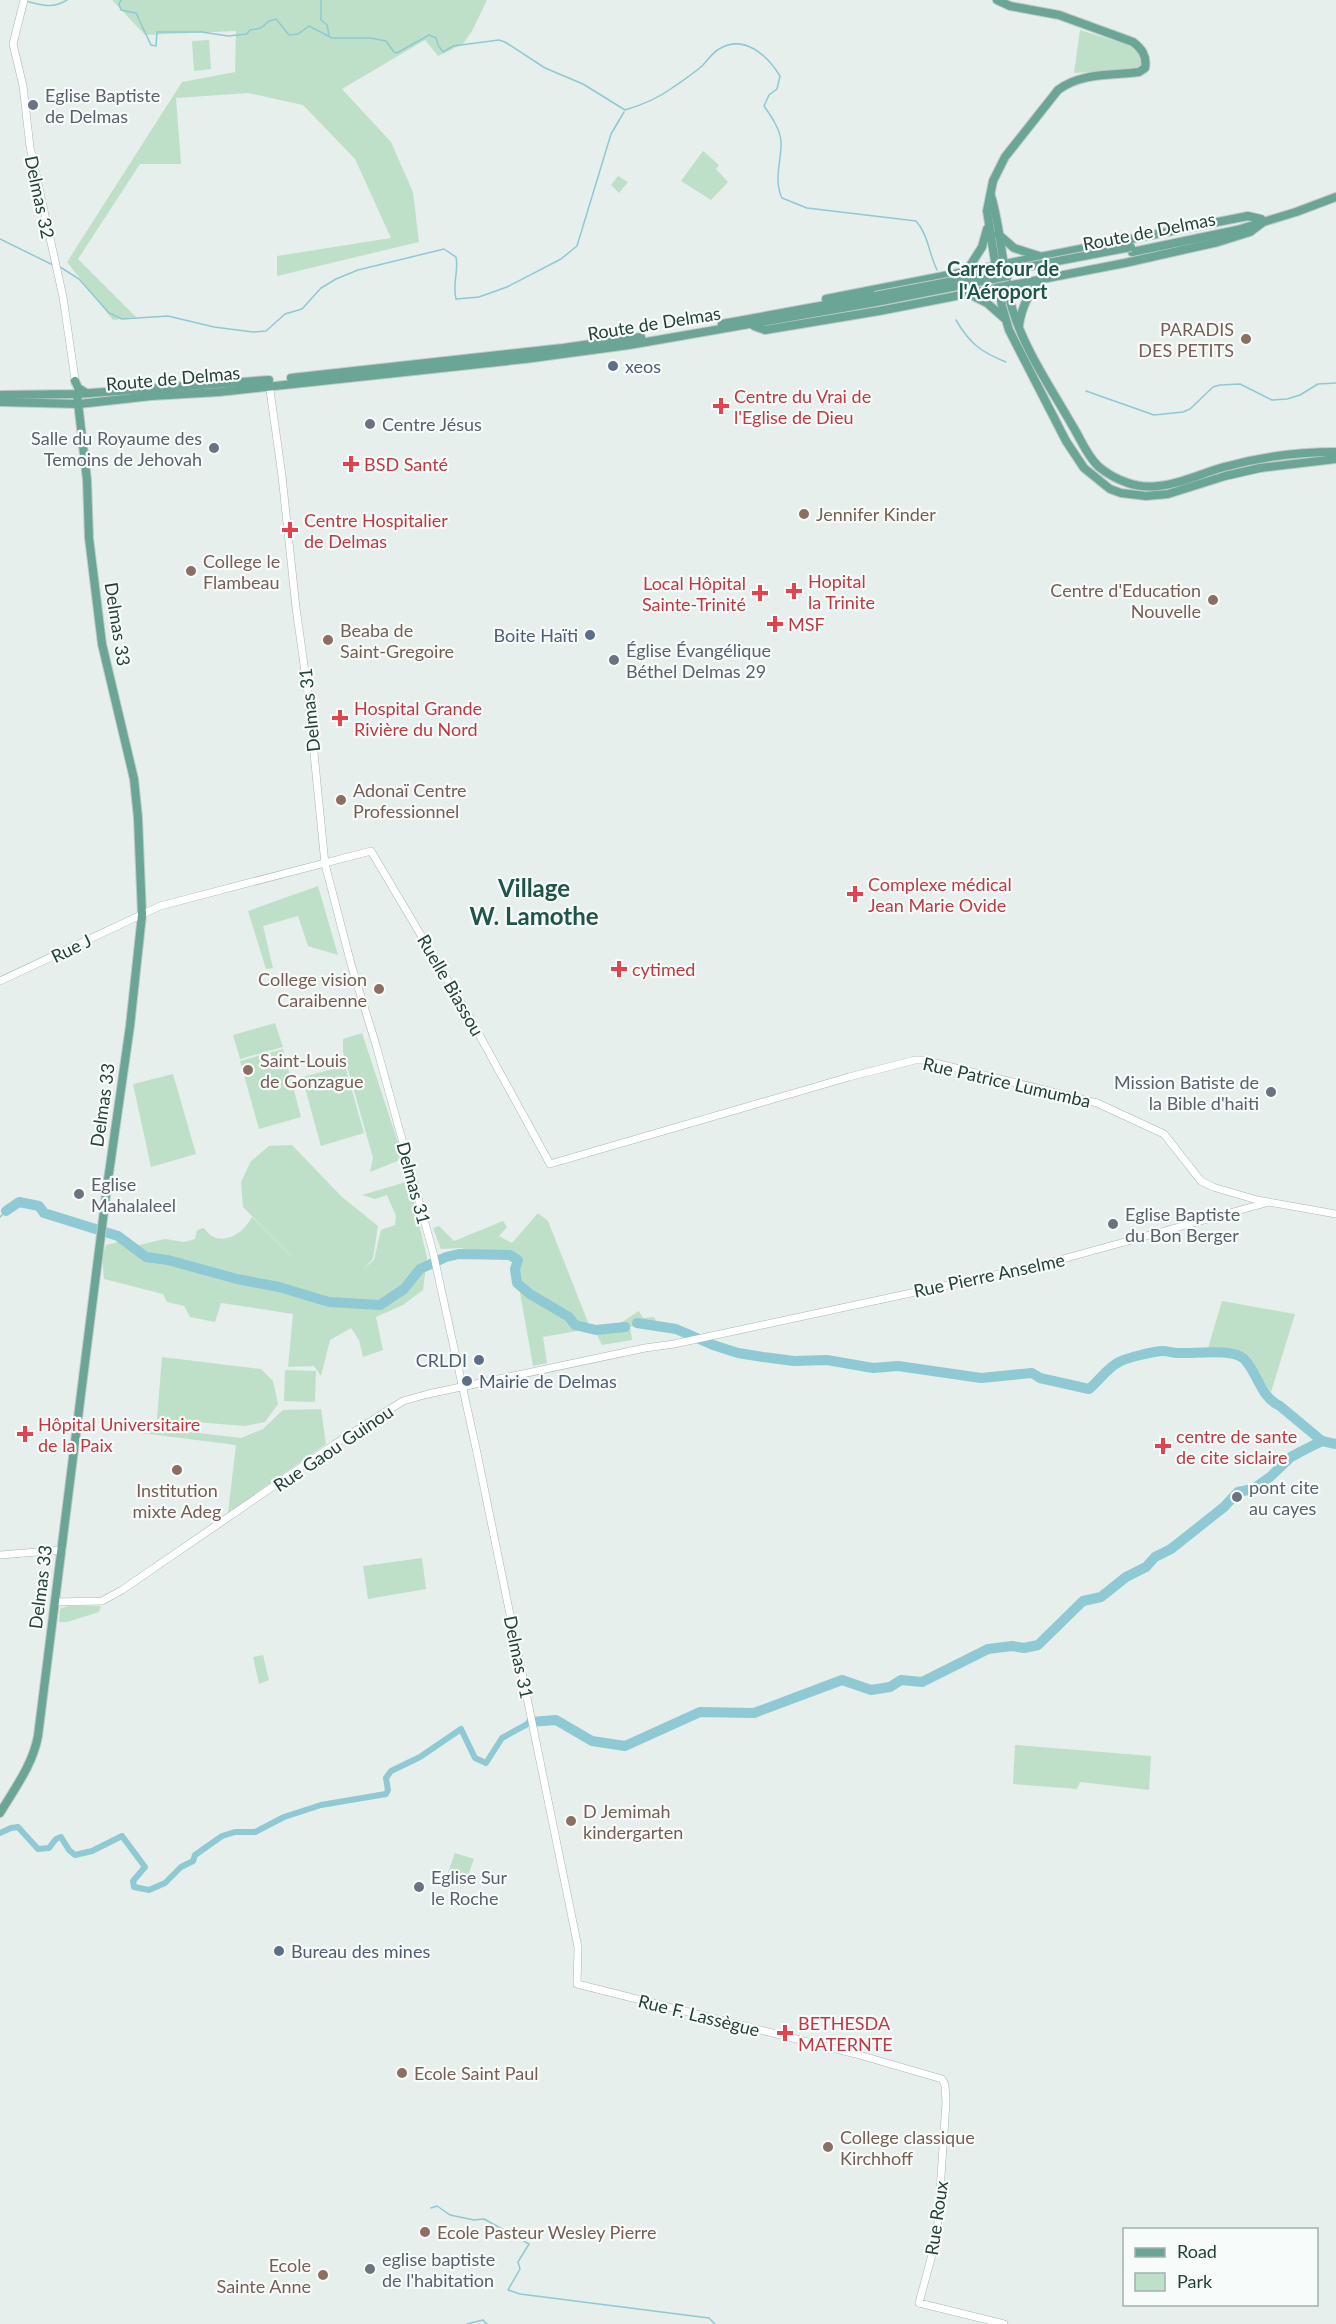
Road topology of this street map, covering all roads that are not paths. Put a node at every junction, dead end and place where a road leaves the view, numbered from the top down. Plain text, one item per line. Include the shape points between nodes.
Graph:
1 (997, 0) edge
2 (24, 1) edge
3 (991, 196) junction
4 (1336, 197) edge
5 (988, 220) junction
6 (1261, 221) junction
7 (998, 234) junction
8 (1043, 257) junction
9 (1000, 265) junction
10 (966, 272) junction
11 (1043, 279) junction
12 (1001, 288) junction
13 (967, 293) junction
14 (1005, 319) junction
15 (751, 322) junction
16 (1019, 325) junction
17 (75, 381) joint
18 (269, 383) junction
19 (78, 394) junction
20 (0, 395) edge
21 (0, 402) edge
22 (68, 404) junction
23 (79, 404) junction
24 (79, 417) junction
25 (1336, 452) edge
26 (1336, 459) edge
27 (325, 864) junction
28 (142, 915) junction
29 (0, 981) edge
30 (550, 1164) joint
31 (1268, 1202) junction
32 (1336, 1214) edge
33 (684, 1342) joint
34 (462, 1387) junction
35 (62, 1550) junction
36 (0, 1555) edge
37 (54, 1602) junction
38 (0, 1813) edge
39 (577, 1984) joint
40 (943, 2168) joint
41 (1004, 2324) edge

1 - 3 main road via 1059,15 1133,42 1146,61 1139,72 1087,77 1058,90 1005,157
2 - 17 street, Delmas 32 via 13,44 23,86 30,147 66,314
3 - 5 main road
3 - 7 main road
4 - 6 main road, Route de Delmas
5 - 9 main road
5 - 10 main road via 982,247
6 - 8 main road via 1248,216
6 - 11 main road via 1251,232 1218,242
6 - 15 main road, Route de Delmas, bridge
7 - 8 main road via 1014,248
7 - 9 main road
8 - 9 main road
9 - 10 main road
9 - 12 main road
10 - 15 main road via 762,311
11 - 12 main road
11 - 16 main road via 1029,294
12 - 13 main road
12 - 14 main road
12 - 16 main road
13 - 14 main road via 987,303
13 - 15 main road via 765,330
14 - 26 main road via 1066,441 1084,468 1110,489 1136,496 1157,495 1260,468
15 - 18 main road, Route de Delmas via 554,356
16 - 25 main road via 1084,447 1100,467 1118,479 1135,485 1159,486 1256,460
17 - 19 main road
18 - 19 main road, Route de Delmas
18 - 23 main road, Route de Delmas
18 - 27 street, Delmas 31
19 - 20 main road, Route de Delmas
19 - 23 main road, Delmas 33
21 - 22 main road, Route de Delmas
22 - 23 main road, Route de Delmas
22 - 24 main road
23 - 24 main road, Delmas 33
24 - 28 main road, Delmas 33 via 102,644 134,779
27 - 28 street, Rue J via 160,906
27 - 30 street, Ruelle Biassou via 369,851 374,853
27 - 34 street, Delmas 31 via 433,1252
28 - 29 street, Rue J
28 - 35 main road, Delmas 33
30 - 31 street, Rue Patrice Lumumba via 849,1077 923,1060 1097,1103 1164,1134 1202,1181
31 - 32 street, Rue Patrice Lumumba
31 - 33 street, Rue Pierre Anselme via 1041,1265
33 - 34 street, Rue Gaou Guinou
34 - 37 street, Rue Gaou Guinou via 403,1401 377,1416 102,1601
34 - 39 street, Delmas 31 via 578,1947
35 - 36 street
35 - 37 main road, Delmas 33
37 - 38 main road, Delmas 33 via 35,1752
39 - 40 street, Rue F. Lassègue via 942,2079 946,2102
40 - 41 street, Rue Roux via 937,2236 920,2303

